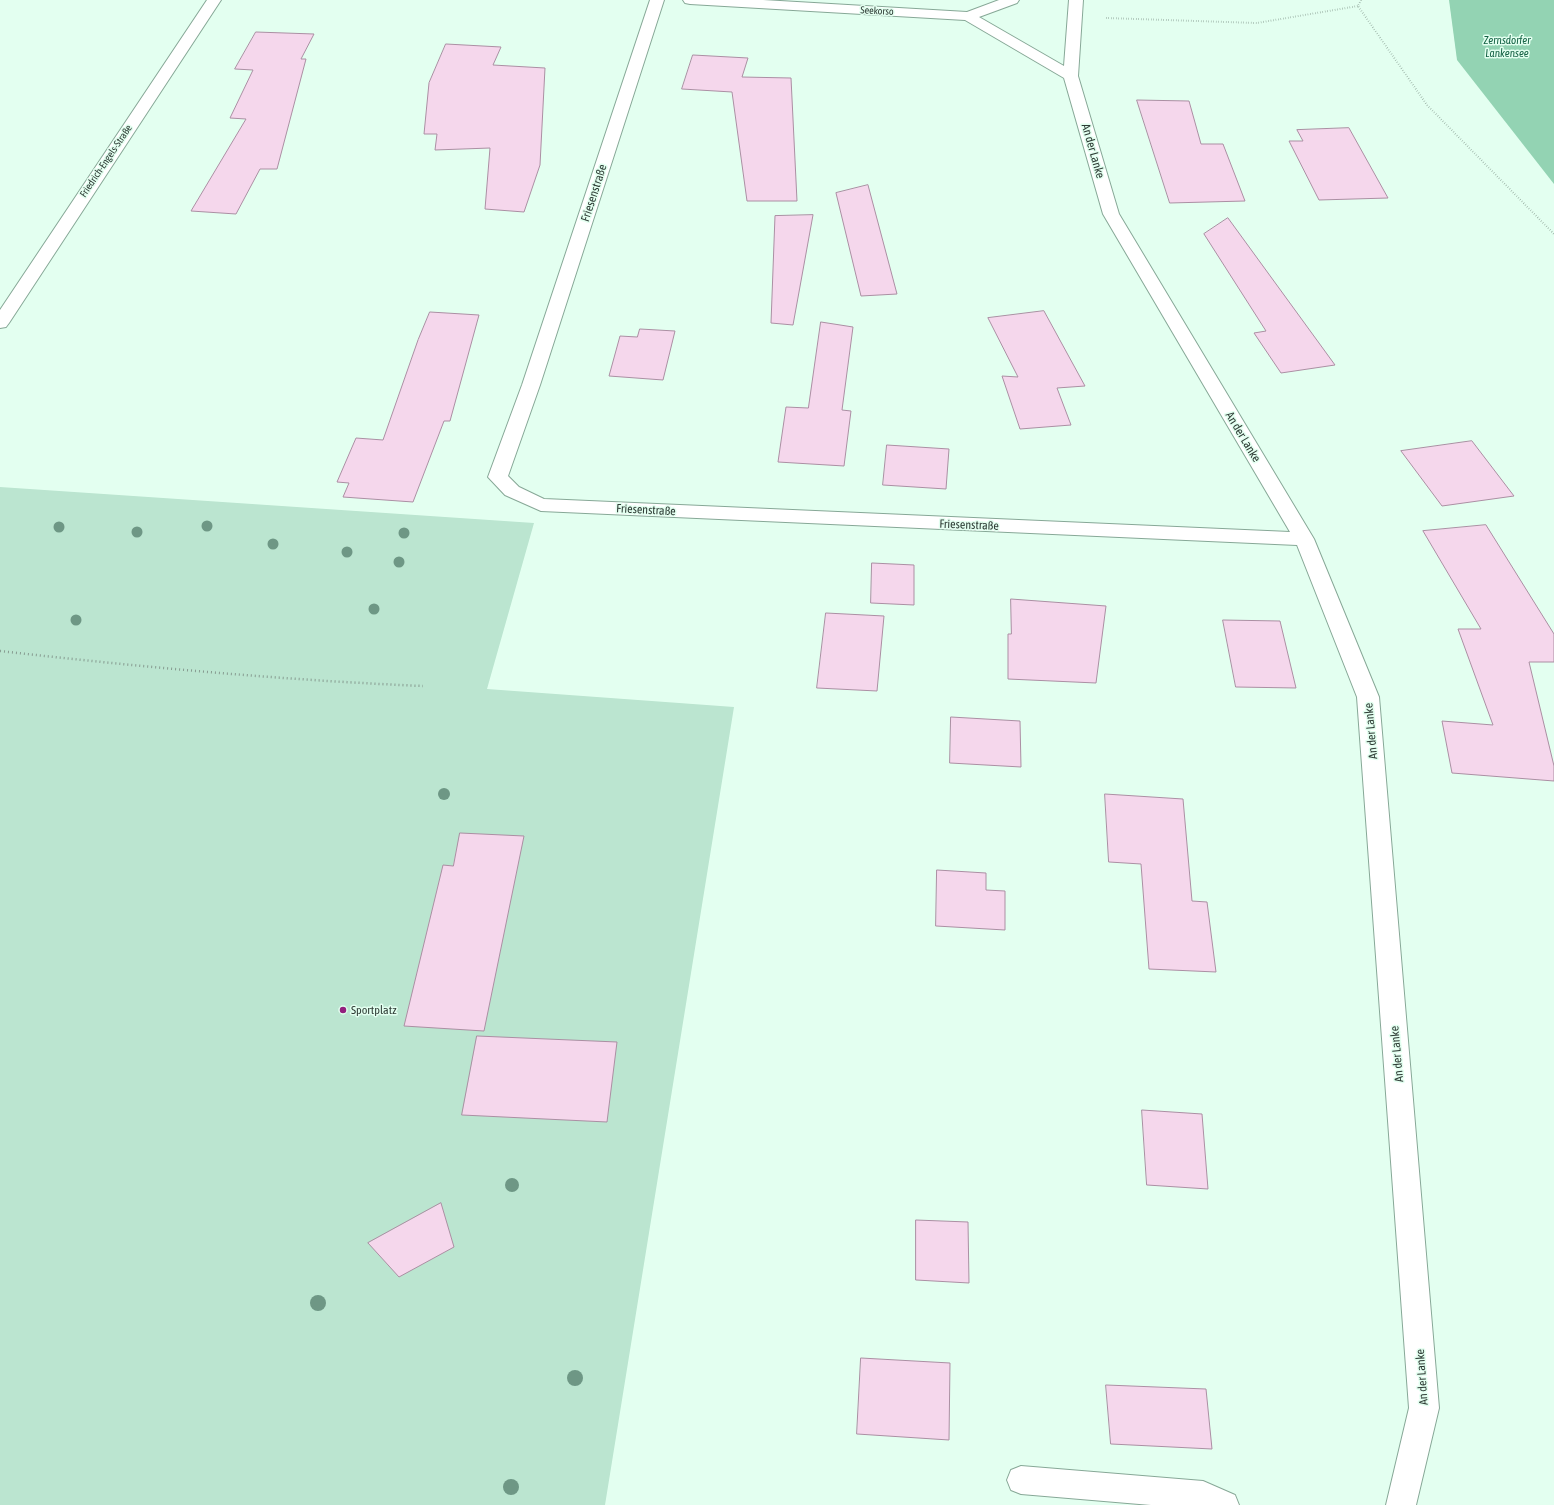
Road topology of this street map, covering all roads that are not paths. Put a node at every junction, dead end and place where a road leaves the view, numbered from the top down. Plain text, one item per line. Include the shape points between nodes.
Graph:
1 (214, 0) edge
2 (657, 0) edge
3 (690, 0) edge
4 (1012, 0) edge
5 (1076, 8) edge
6 (968, 16) junction
7 (1071, 76) junction
8 (0, 323) edge
9 (1304, 539) junction
10 (1021, 1480) dead end
11 (1225, 1505) edge
12 (1402, 1505) edge

1 - 8 street, Friedrich-Engels-Straße
2 - 9 street, Friesenstraße via 531,385 498,477 512,490 541,505
3 - 6 street, Seekorso
4 - 6 street, Seekorso
5 - 7 street, An der Lanke
6 - 7 street, Seekorso
7 - 9 street, An der Lanke via 1111,214
9 - 12 street, An der Lanke via 1368,697 1424,1408
10 - 11 lane via 1203,1495

